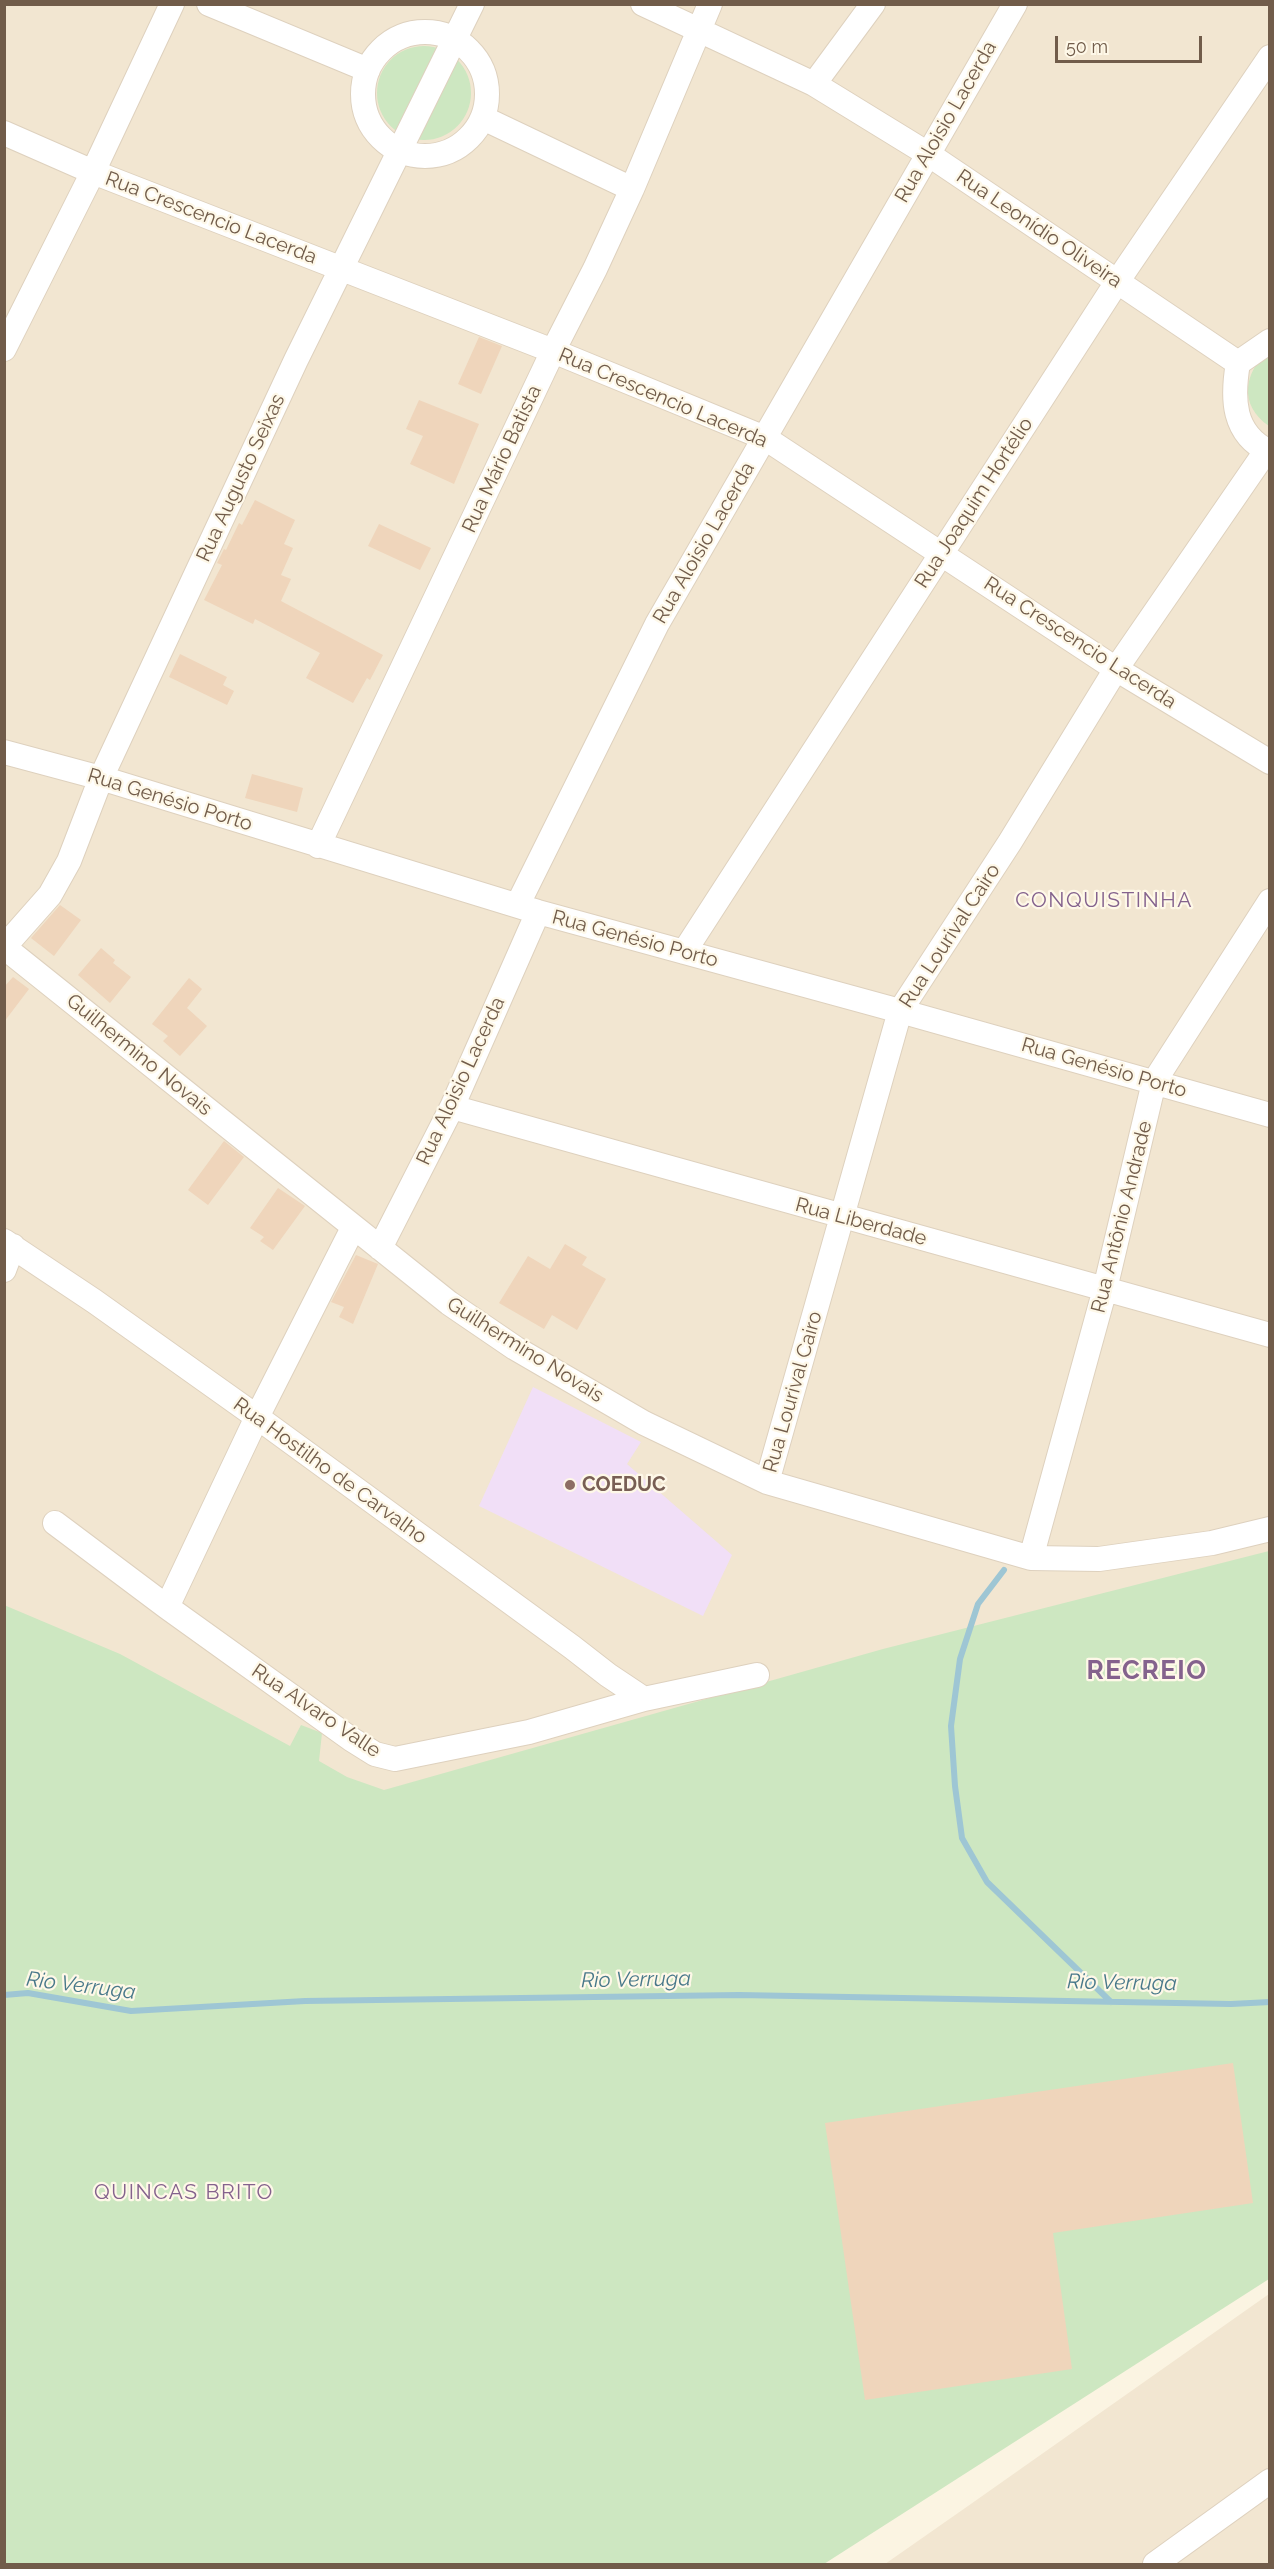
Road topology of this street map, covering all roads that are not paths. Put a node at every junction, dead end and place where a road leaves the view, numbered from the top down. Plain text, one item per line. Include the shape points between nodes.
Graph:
1 (172, 4) edge
2 (209, 4) edge
3 (472, 4) edge
4 (643, 4) edge
5 (710, 4) edge
6 (873, 4) edge
7 (1015, 4) edge
8 (698, 29) junction
9 (456, 40) junction
10 (1269, 57) edge
11 (368, 70) junction
12 (814, 84) junction
13 (483, 118) junction
14 (4, 133) edge
15 (400, 151) junction
16 (928, 154) junction
17 (93, 172) junction
18 (632, 189) junction
19 (340, 268) junction
20 (1117, 282) junction
21 (1269, 341) edge
22 (4, 349) edge
23 (553, 351) junction
24 (1238, 363) junction
25 (765, 438) junction
26 (1268, 451) edge
27 (941, 552) junction
28 (1116, 669) junction
29 (4, 752) edge
30 (1269, 762) edge
31 (101, 778) junction
32 (318, 846) junction
33 (1269, 901) edge
34 (528, 908) junction
35 (4, 947) edge
36 (684, 952) junction
37 (900, 1011) junction
38 (1154, 1082) junction
39 (452, 1107) junction
40 (1269, 1115) edge
41 (843, 1217) junction
42 (353, 1228) junction
43 (9, 1243) edge
44 (380, 1248) junction
45 (4, 1270) edge
46 (1105, 1289) junction
47 (1269, 1335) edge
48 (257, 1417) junction
49 (767, 1482) junction
50 (55, 1523) dead end
51 (1269, 1529) edge
52 (1031, 1558) junction
53 (167, 1607) junction
54 (757, 1675) dead end
55 (645, 1699) junction
56 (1269, 2481) edge
57 (1155, 2565) edge

1 - 17 street
2 - 11 street
3 - 9 street, Rua Augusto Seixas
4 - 8 street, Rua Leonídio Oliveira
5 - 8 street, Rua Mário Batista
6 - 12 street
7 - 16 street, Rua Aloisio Lacerda
8 - 12 street, Rua Leonídio Oliveira
8 - 18 street, Rua Mário Batista
9 - 11 street via 437,32 416,32 395,39 379,52
9 - 13 street via 481,65 488,101
9 - 15 street, Rua Augusto Seixas
10 - 20 street, Rua Joaquim Hortélio
11 - 15 street via 364,108 371,126
12 - 16 street, Rua Leonídio Oliveira
13 - 15 street via 472,135 448,152 419,156
13 - 18 street
14 - 17 street, Rua Crescencio Lacerda
15 - 19 street, Rua Augusto Seixas
16 - 20 street, Rua Leonídio Oliveira
16 - 25 street, Rua Aloisio Lacerda
17 - 19 street, Rua Crescencio Lacerda
17 - 22 street
18 - 23 street, Rua Mário Batista
19 - 23 street, Rua Crescencio Lacerda
19 - 31 street, Rua Augusto Seixas
20 - 24 street, Rua Leonídio Oliveira
20 - 27 street, Rua Joaquim Hortélio
21 - 24 street
23 - 25 street, Rua Crescencio Lacerda
23 - 32 street, Rua Mário Batista
24 - 26 street, Rua Lourival Cairo via 1234,408 1244,431
25 - 27 street, Rua Crescencio Lacerda
25 - 34 street, Rua Aloisio Lacerda via 657,624
26 - 28 street, Rua Lourival Cairo
27 - 28 street, Rua Crescencio Lacerda
27 - 36 street, Rua Joaquim Hortélio
28 - 30 street, Rua Crescencio Lacerda
28 - 37 street, Rua Lourival Cairo
29 - 31 street, Rua Genésio Porto
31 - 32 street, Rua Genésio Porto
31 - 35 street, Rua Augusto Seixas via 69,861 50,895
32 - 34 street, Rua Genésio Porto
33 - 38 street, Rua Antônio Andrade
34 - 36 street, Rua Genésio Porto
34 - 39 street, Rua Aloisio Lacerda
35 - 42 street, Guilhermino Novais
36 - 37 street, Rua Genésio Porto
37 - 38 street, Rua Genésio Porto
37 - 41 street, Rua Lourival Cairo
38 - 40 street, Rua Genésio Porto
38 - 46 street, Rua Antônio Andrade
39 - 41 street, Rua Liberdade
39 - 44 street, Rua Aloisio Lacerda
41 - 46 street, Rua Liberdade
41 - 49 street, Rua Lourival Cairo
42 - 44 street, Guilhermino Novais
42 - 48 street
43 - 45 street, Rua Hostilho de Carvalho
43 - 48 street, Rua Hostilho de Carvalho
44 - 49 street, Guilhermino Novais via 514,1348 644,1423
46 - 47 street, Rua Liberdade
46 - 52 street, Rua Antônio Andrade
48 - 53 street
48 - 55 street, Rua Hostilho de Carvalho
49 - 52 street, Guilhermino Novais
50 - 53 street, Rua Alvaro Valle
51 - 52 street, Guilhermino Novais via 1212,1543 1099,1559
53 - 55 street, Rua Alvaro Valle via 351,1738 386,1758 422,1755 529,1732
54 - 55 street, Rua Alvaro Valle
56 - 57 street

